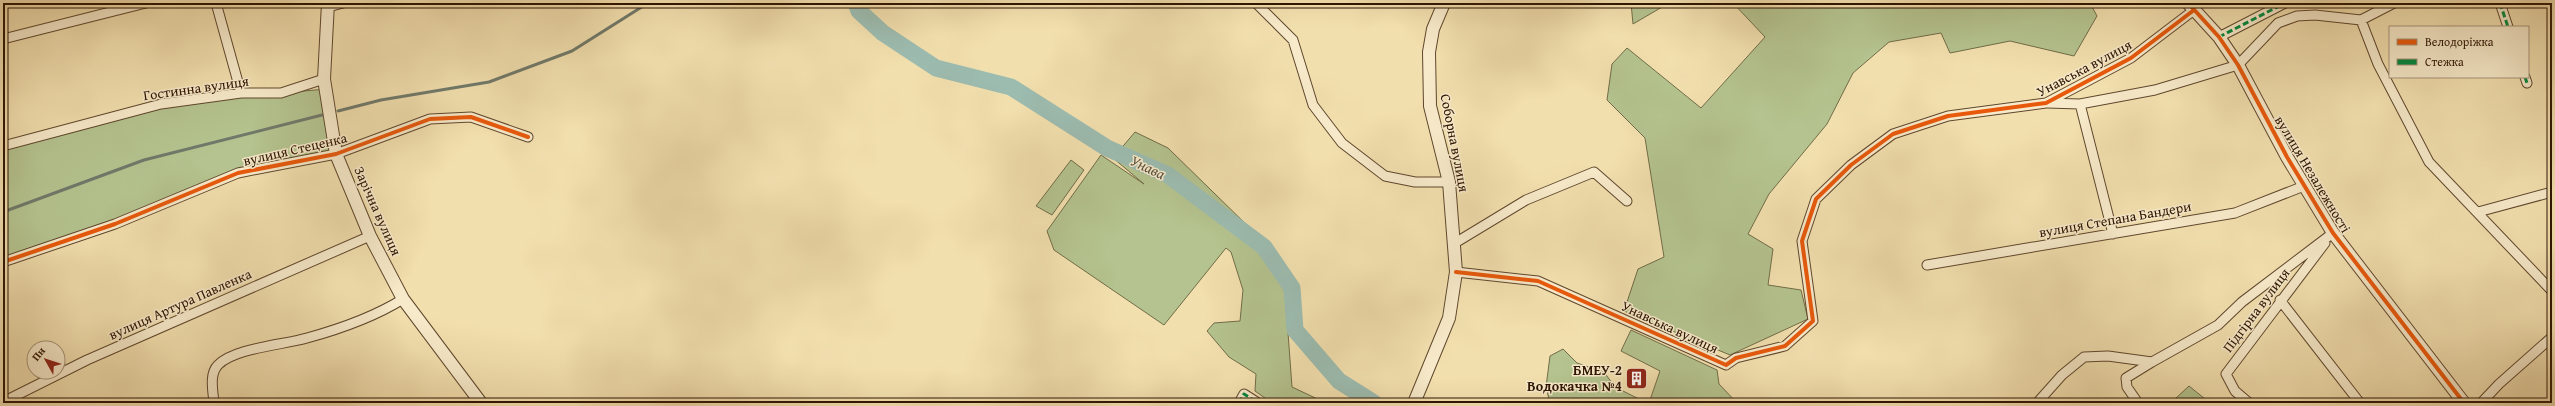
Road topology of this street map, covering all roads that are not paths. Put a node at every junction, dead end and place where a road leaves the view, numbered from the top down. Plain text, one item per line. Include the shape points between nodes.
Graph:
1 (146, 3) edge
2 (216, 3) edge
3 (343, 3) edge
4 (1256, 3) edge
5 (1444, 3) edge
6 (2285, 3) edge
7 (2394, 3) edge
8 (2500, 3) edge
9 (328, 5) edge
10 (2191, 6) edge
11 (2361, 20) junction
12 (2508, 26) edge
13 (2219, 37) junction
14 (3, 39) edge
15 (2238, 65) junction
16 (324, 79) junction
17 (241, 93) junction
18 (2046, 104) junction
19 (2080, 104) junction
20 (528, 137) dead end
21 (3, 146) edge
22 (336, 154) junction
23 (1449, 182) junction
24 (2304, 186) junction
25 (2552, 192) edge
26 (1627, 201) dead end
27 (2478, 212) junction
28 (2333, 233) junction
29 (2112, 234) junction
30 (370, 236) junction
31 (1455, 243) junction
32 (3, 262) edge
33 (1927, 265) dead end
34 (1456, 272) junction
35 (2552, 291) edge
36 (402, 299) junction
37 (2280, 300) junction
38 (2552, 337) edge
39 (2152, 362) junction
40 (1416, 399) edge
41 (3, 402) edge
42 (214, 403) edge
43 (481, 403) edge
44 (1239, 403) edge
45 (1258, 403) edge
46 (2037, 403) edge
47 (2138, 403) edge
48 (2249, 403) edge
49 (2360, 403) edge
50 (2464, 403) edge
51 (2481, 403) edge

1 - 14 street
2 - 17 street
3 - 9 street
4 - 23 street via 1293,40 1313,105 1342,143 1385,176 1415,182
5 - 23 street, Соборна вулиця via 1433,29 1429,52 1430,106
6 - 13 street
7 - 11 street
8 - 12 street
9 - 16 street, Зарічна вулиця
10 - 13 street, вулиця Незалежності
10 - 18 street, Унавська вулиця via 2131,58
11 - 15 street, Унавська вулиця via 2315,15 2298,16 2278,23
11 - 27 street via 2378,64 2429,162
13 - 15 street, вулиця Незалежності
15 - 19 street, Унавська вулиця via 2155,90
15 - 24 street, вулиця Незалежності
16 - 17 street, Гостинна вулиця via 281,93
16 - 22 street, Зарічна вулиця
17 - 21 street, Гостинна вулиця via 161,104
18 - 19 street, Унавська вулиця
18 - 34 street, Унавська вулиця via 1948,116 1893,134 1851,165 1816,199 1802,240 1813,322 1785,346 1736,358 1726,365 1538,281
19 - 29 street
20 - 22 street, вулиця Стеценка via 471,117 430,120
22 - 30 street, Зарічна вулиця
22 - 32 street, вулиця Стеценка via 238,173 115,224
23 - 31 street, Соборна вулиця
24 - 28 street, вулиця Незалежності
24 - 29 street, вулиця Степана Бандери via 2235,213
25 - 27 street
26 - 31 street via 1594,172 1526,200
27 - 35 street
28 - 37 street, Підгірна вулиця
28 - 39 street via 2242,302 2223,321
28 - 50 street, вулиця Незалежності
29 - 33 street, вулиця Степана Бандери
30 - 36 street, Зарічна вулиця
30 - 41 street, вулиця Артура Павленка via 87,360
31 - 34 street, Соборна вулиця
34 - 40 street, Соборна вулиця via 1449,318
36 - 42 street via 380,313 307,338 226,357 216,366 212,378
36 - 43 street, Зарічна вулиця
37 - 48 street, Підгірна вулиця via 2226,374 2235,391
37 - 49 street
38 - 51 street
39 - 46 street via 2108,356 2084,357 2062,375
39 - 47 street via 2126,378 2127,387
44 - 45 street via 1244,394

